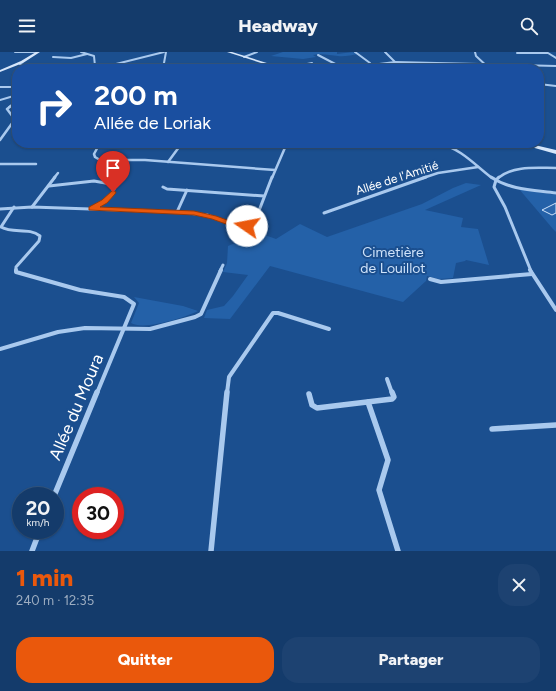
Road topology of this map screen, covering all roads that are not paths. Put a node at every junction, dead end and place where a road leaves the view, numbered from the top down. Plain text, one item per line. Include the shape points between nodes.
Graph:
1 (15, 52) edge
2 (37, 52) edge
3 (81, 52) edge
4 (165, 52) edge
5 (229, 52) edge
6 (257, 52) edge
7 (355, 52) edge
8 (385, 52) edge
9 (475, 52) edge
10 (87, 54) junction
11 (518, 54) dead end
12 (318, 55) dead end
13 (53, 57) dead end
14 (244, 57) junction
15 (556, 58) edge
16 (395, 62) junction
17 (312, 63) dead end
18 (20, 64) edge
19 (95, 64) edge
20 (113, 64) edge
21 (163, 64) edge
22 (267, 64) edge
23 (307, 64) edge
24 (333, 64) edge
25 (370, 64) joint
26 (466, 64) edge
27 (483, 64) edge
28 (544, 66) edge
29 (556, 66) edge
30 (12, 67) edge
31 (0, 71) edge
32 (544, 85) edge
33 (555, 86) edge
34 (0, 87) edge
35 (12, 87) edge
36 (556, 90) edge
37 (12, 96) edge
38 (0, 100) edge
39 (12, 105) edge
40 (12, 116) edge
41 (12, 123) edge
42 (0, 140) edge
43 (97, 148) edge
44 (178, 148) edge
45 (285, 148) edge
46 (458, 148) edge
47 (540, 148) edge
48 (556, 152) edge
49 (168, 162) junction
50 (0, 164) edge
51 (36, 164) dead end
52 (478, 167) junction
53 (556, 168) edge
54 (275, 170) junction
55 (58, 173) dead end
56 (496, 180) junction
57 (49, 186) junction
58 (163, 187) dead end
59 (187, 190) junction
60 (556, 193) edge
61 (264, 196) junction
62 (14, 207) junction
63 (32, 207) junction
64 (92, 208) junction
65 (0, 209) edge
66 (177, 212) junction
67 (324, 212) dead end
68 (223, 265) dead end
69 (532, 274) junction
70 (430, 279) dead end
71 (556, 310) edge
72 (329, 328) dead end
73 (124, 329) junction
74 (0, 349) edge
75 (387, 379) dead end
76 (309, 394) dead end
77 (368, 402) junction
78 (556, 425) edge
79 (492, 429) dead end
80 (58, 487) edge
81 (37, 539) edge
82 (32, 551) edge
83 (211, 551) edge
84 (398, 551) edge

1 - 2 street
2 - 18 street
3 - 10 street
4 - 20 street
4 - 21 street
5 - 14 street
6 - 14 street
7 - 25 street
8 - 16 street
9 - 27 street
10 - 13 street via 71,58
10 - 19 street via 94,56
11 - 15 street via 548,53
12 - 24 street
14 - 22 street
16 - 25 street
16 - 26 street
17 - 23 street
28 - 29 street
30 - 31 street
32 - 33 street
33 - 36 street
34 - 35 street
37 - 38 street
39 - 40 street via 7,109
41 - 42 street
43 - 49 street via 94,154 100,160
44 - 49 street
45 - 54 street
46 - 52 street
47 - 48 street
49 - 54 street
50 - 51 street
52 - 56 street
52 - 67 street, Allée de l'Amitié via 438,173
53 - 56 street via 522,169 500,176
54 - 61 street
55 - 57 street
56 - 60 street via 505,185
56 - 69 street via 494,187 505,207
57 - 63 street
57 - 64 street via 88,181 111,184 114,188 110,197
58 - 59 street
59 - 61 street
59 - 66 street
61 - 66 street via 255,221 247,226 237,226 207,215
62 - 63 street
62 - 65 street
62 - 73 street, Allée du Moura via 1,227 6,230 36,233 40,236 39,241 16,268 16,272 80,290 130,300 134,307
63 - 64 street
64 - 66 street
68 - 73 street via 201,314 150,329
69 - 70 street via 441,282
69 - 71 street
72 - 83 street via 273,313 229,377
73 - 74 street via 85,328 58,332
73 - 80 street, Allée du Moura
75 - 77 street via 394,398
76 - 77 street via 312,405 317,408
77 - 84 street via 388,460 379,490
78 - 79 street
81 - 82 street

